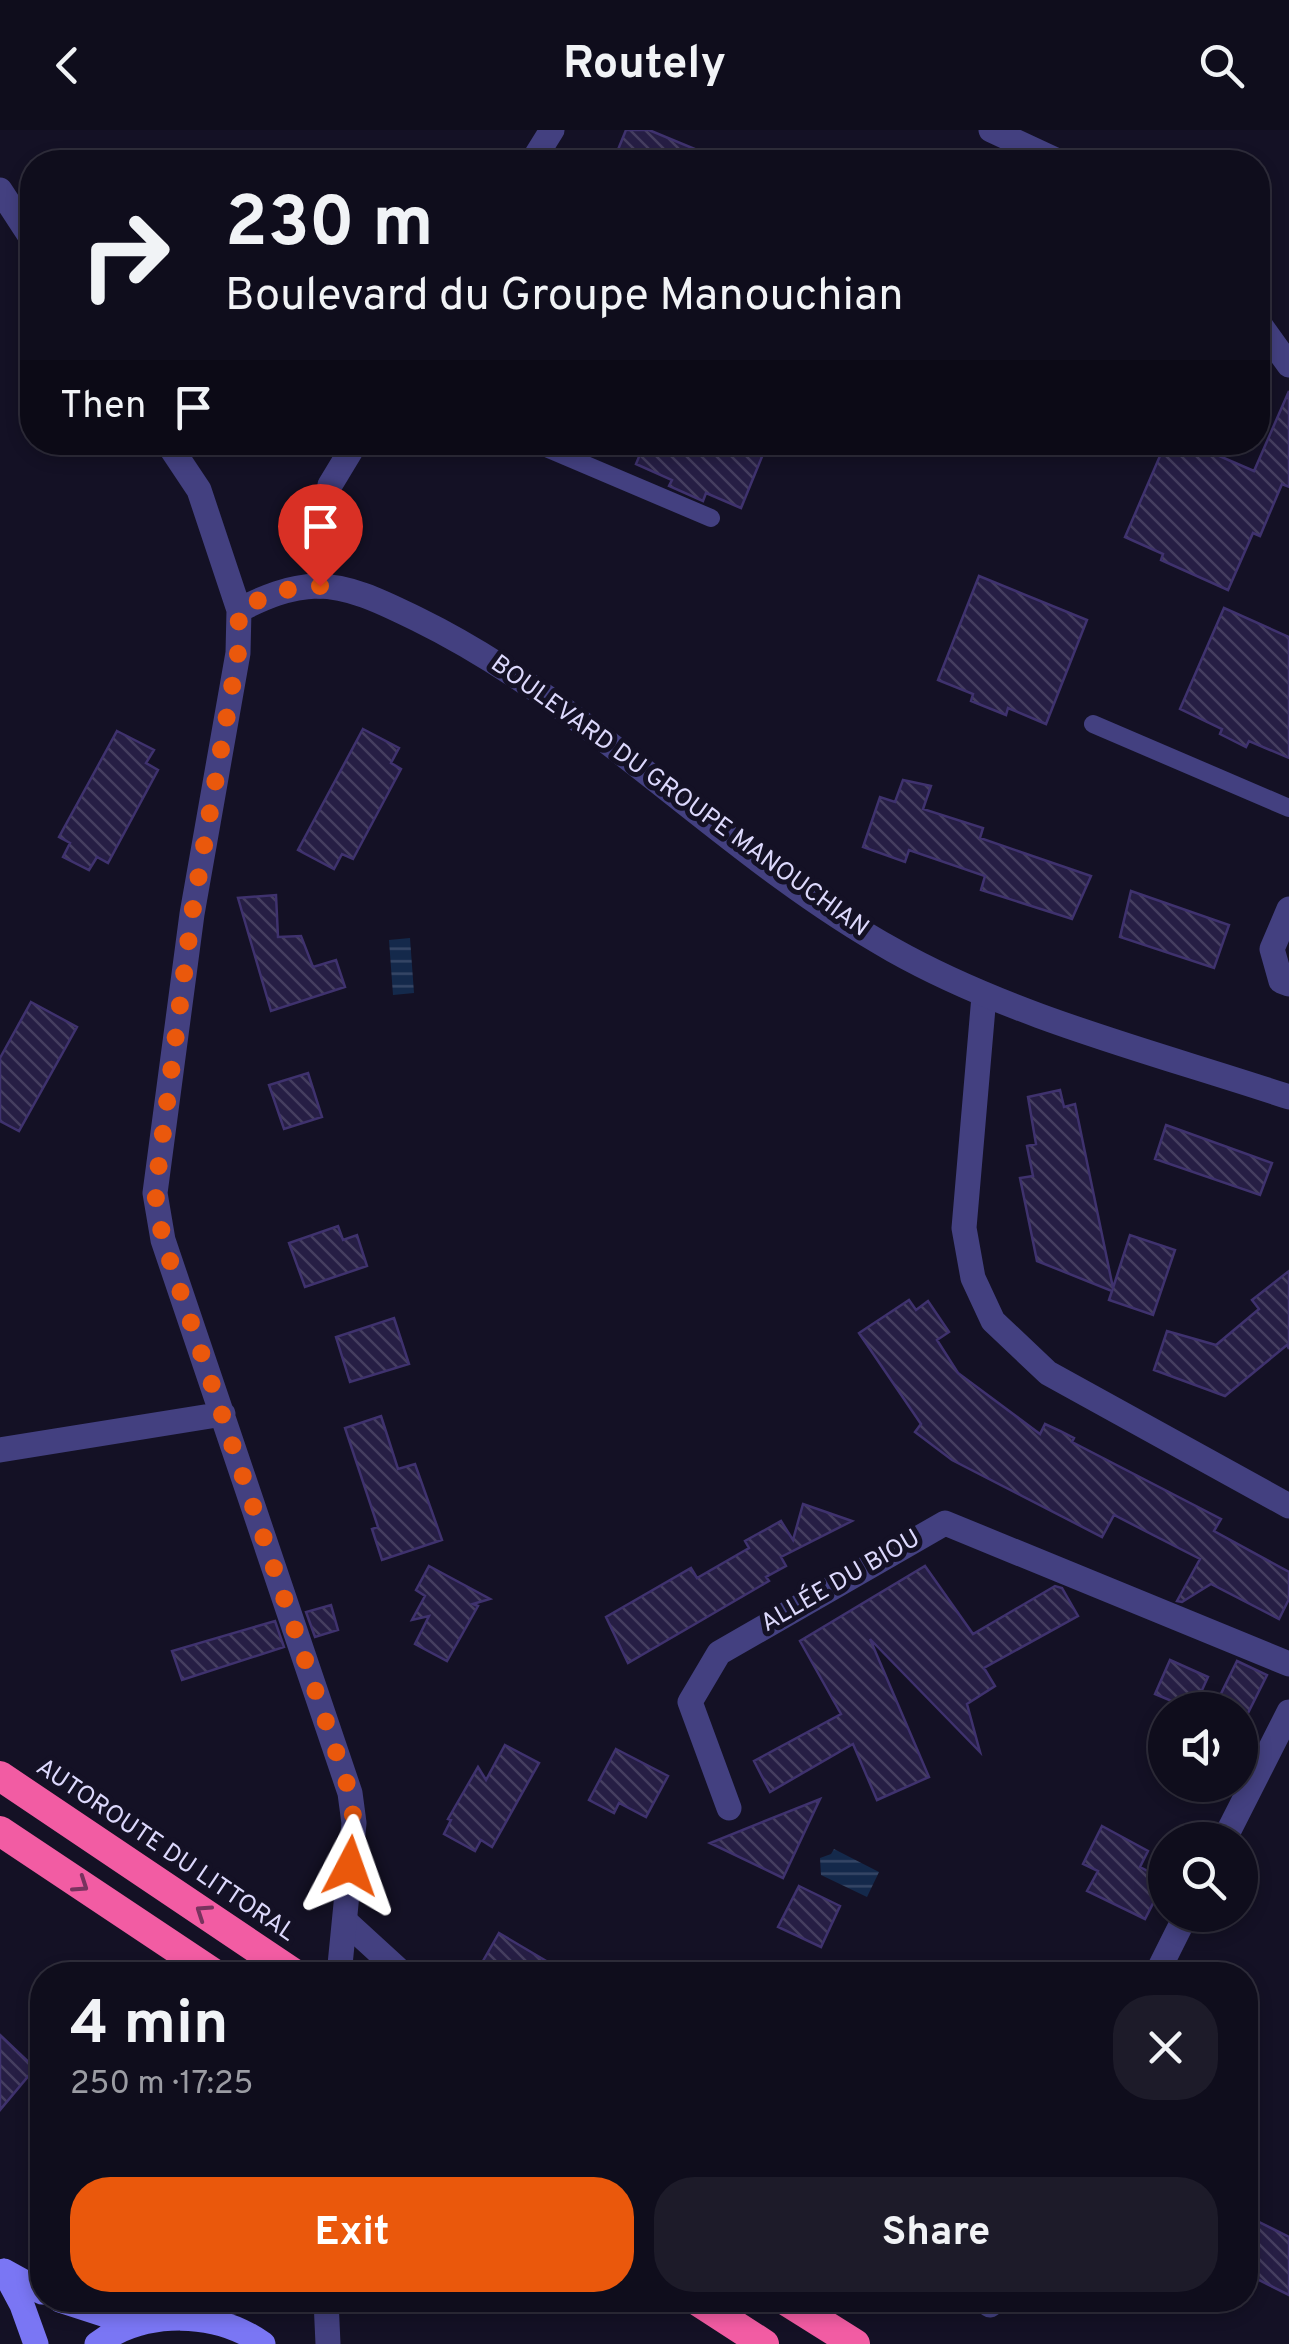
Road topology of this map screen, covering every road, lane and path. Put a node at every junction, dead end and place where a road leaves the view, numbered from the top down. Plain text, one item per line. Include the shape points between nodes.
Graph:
1 (991, 130) edge
2 (1034, 150) edge
3 (0, 190) edge
4 (20, 221) edge
5 (1270, 339) edge
6 (1289, 366) edge
7 (176, 455) edge
8 (348, 455) edge
9 (563, 455) edge
10 (711, 518) dead end
11 (320, 586) junction
12 (239, 610) junction
13 (1094, 724) dead end
14 (1289, 808) edge
15 (1289, 909) edge
16 (1289, 984) edge
17 (984, 996) junction
18 (1289, 1097) edge
19 (222, 1414) junction
20 (0, 1450) edge
21 (1289, 1506) edge
22 (1289, 1664) edge
23 (1289, 1712) edge
24 (0, 1776) edge
25 (729, 1808) dead end
26 (1233, 1822) edge
27 (0, 1831) edge
28 (346, 1921) junction
29 (1178, 1932) edge
30 (196, 1962) edge
31 (277, 1962) edge
32 (341, 1962) edge
33 (390, 1962) edge
34 (1162, 1962) edge
35 (2, 2270) edge
36 (30, 2285) edge
37 (97, 2312) edge
38 (206, 2312) edge
39 (327, 2312) edge
40 (715, 2312) edge
41 (804, 2312) edge
42 (185, 2316) junction
43 (134, 2324) junction
44 (36, 2344) edge
45 (98, 2344) edge
46 (262, 2344) edge
47 (328, 2344) edge
48 (764, 2344) edge
49 (855, 2344) edge

1 - 2 street
3 - 4 street
5 - 6 street
7 - 12 street via 199,490
8 - 11 street via 330,485
9 - 10 lane
11 - 12 street, BOULEVARD DU GROUPE MANOUCHIAN via 277,591
11 - 17 street, BOULEVARD DU GROUPE MANOUCHIAN via 372,597 460,640 809,896 892,950
12 - 19 street via 238,653 192,914 155,1193 163,1240
13 - 14 lane
15 - 16 street via 1272,949
17 - 18 street, BOULEVARD DU GROUPE MANOUCHIAN
17 - 21 street via 964,1228 972,1278 993,1321 1048,1372
19 - 20 street
19 - 28 street via 350,1793
22 - 25 street, ALLÉE DU BIOU via 944,1523 719,1653 690,1702
23 - 26 street
31 -> 24 highway, AUTOROUTE DU LITTORAL
27 -> 30 highway
28 - 32 street
28 - 33 street
29 - 34 street
35 - 36 main road
35 - 44 main road
37 - 43 main road
38 - 42 street
39 - 47 street
40 - 48 highway
41 - 49 highway
42 - 43 main road
42 - 46 main road via 242,2329
43 - 45 main road

